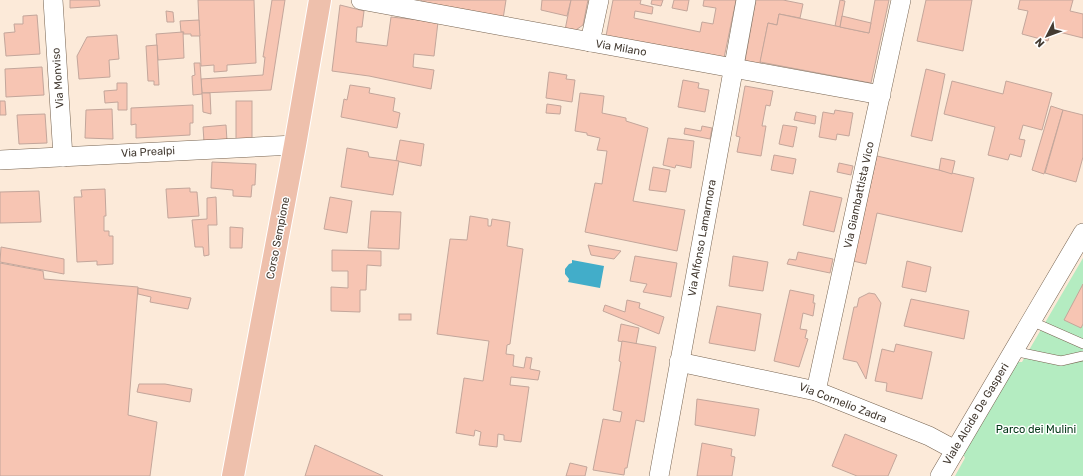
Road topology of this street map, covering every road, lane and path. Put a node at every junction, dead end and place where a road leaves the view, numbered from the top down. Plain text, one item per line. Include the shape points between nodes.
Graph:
1 (52, 0) edge
2 (320, 0) edge
3 (361, 0) edge
4 (599, 0) edge
5 (746, 0) edge
6 (901, 0) edge
7 (590, 42) junction
8 (733, 68) junction
9 (881, 95) junction
10 (295, 145) junction
11 (63, 157) junction
12 (0, 160) edge
13 (1083, 233) edge
14 (1031, 320) junction
15 (1083, 344) edge
16 (1013, 351) junction
17 (1083, 356) edge
18 (679, 362) junction
19 (816, 390) junction
20 (955, 450) junction
21 (232, 476) edge
22 (660, 476) edge
23 (940, 476) edge

1 - 11 street, Via Monviso
2 - 10 main road, Corso Sempione
3 - 7 street, Via Milano
4 - 7 street
5 - 8 street, Via Alfonso Lamarmora
6 - 9 street, Via Giambattista Vico
7 - 8 street, Via Milano
8 - 9 street, Via Milano
8 - 18 street, Via Alfonso Lamarmora
9 - 19 street, Via Giambattista Vico
10 - 11 street, Via Prealpi
10 - 21 main road, Corso Sempione
11 - 12 street, Via Prealpi
13 - 14 street, Viale Alcide De Gasperi
14 - 15 lane
14 - 16 street, Viale Alcide De Gasperi
16 - 17 lane, Viale Alcide De Gasperi via 1061,361
16 - 20 street, Viale Alcide De Gasperi
18 - 19 street, Via Cornelio Zadra
18 - 22 street, Via Alfonso Lamarmora
19 - 20 street, Via Cornelio Zadra via 928,436
20 - 23 street, Viale Alcide De Gasperi

